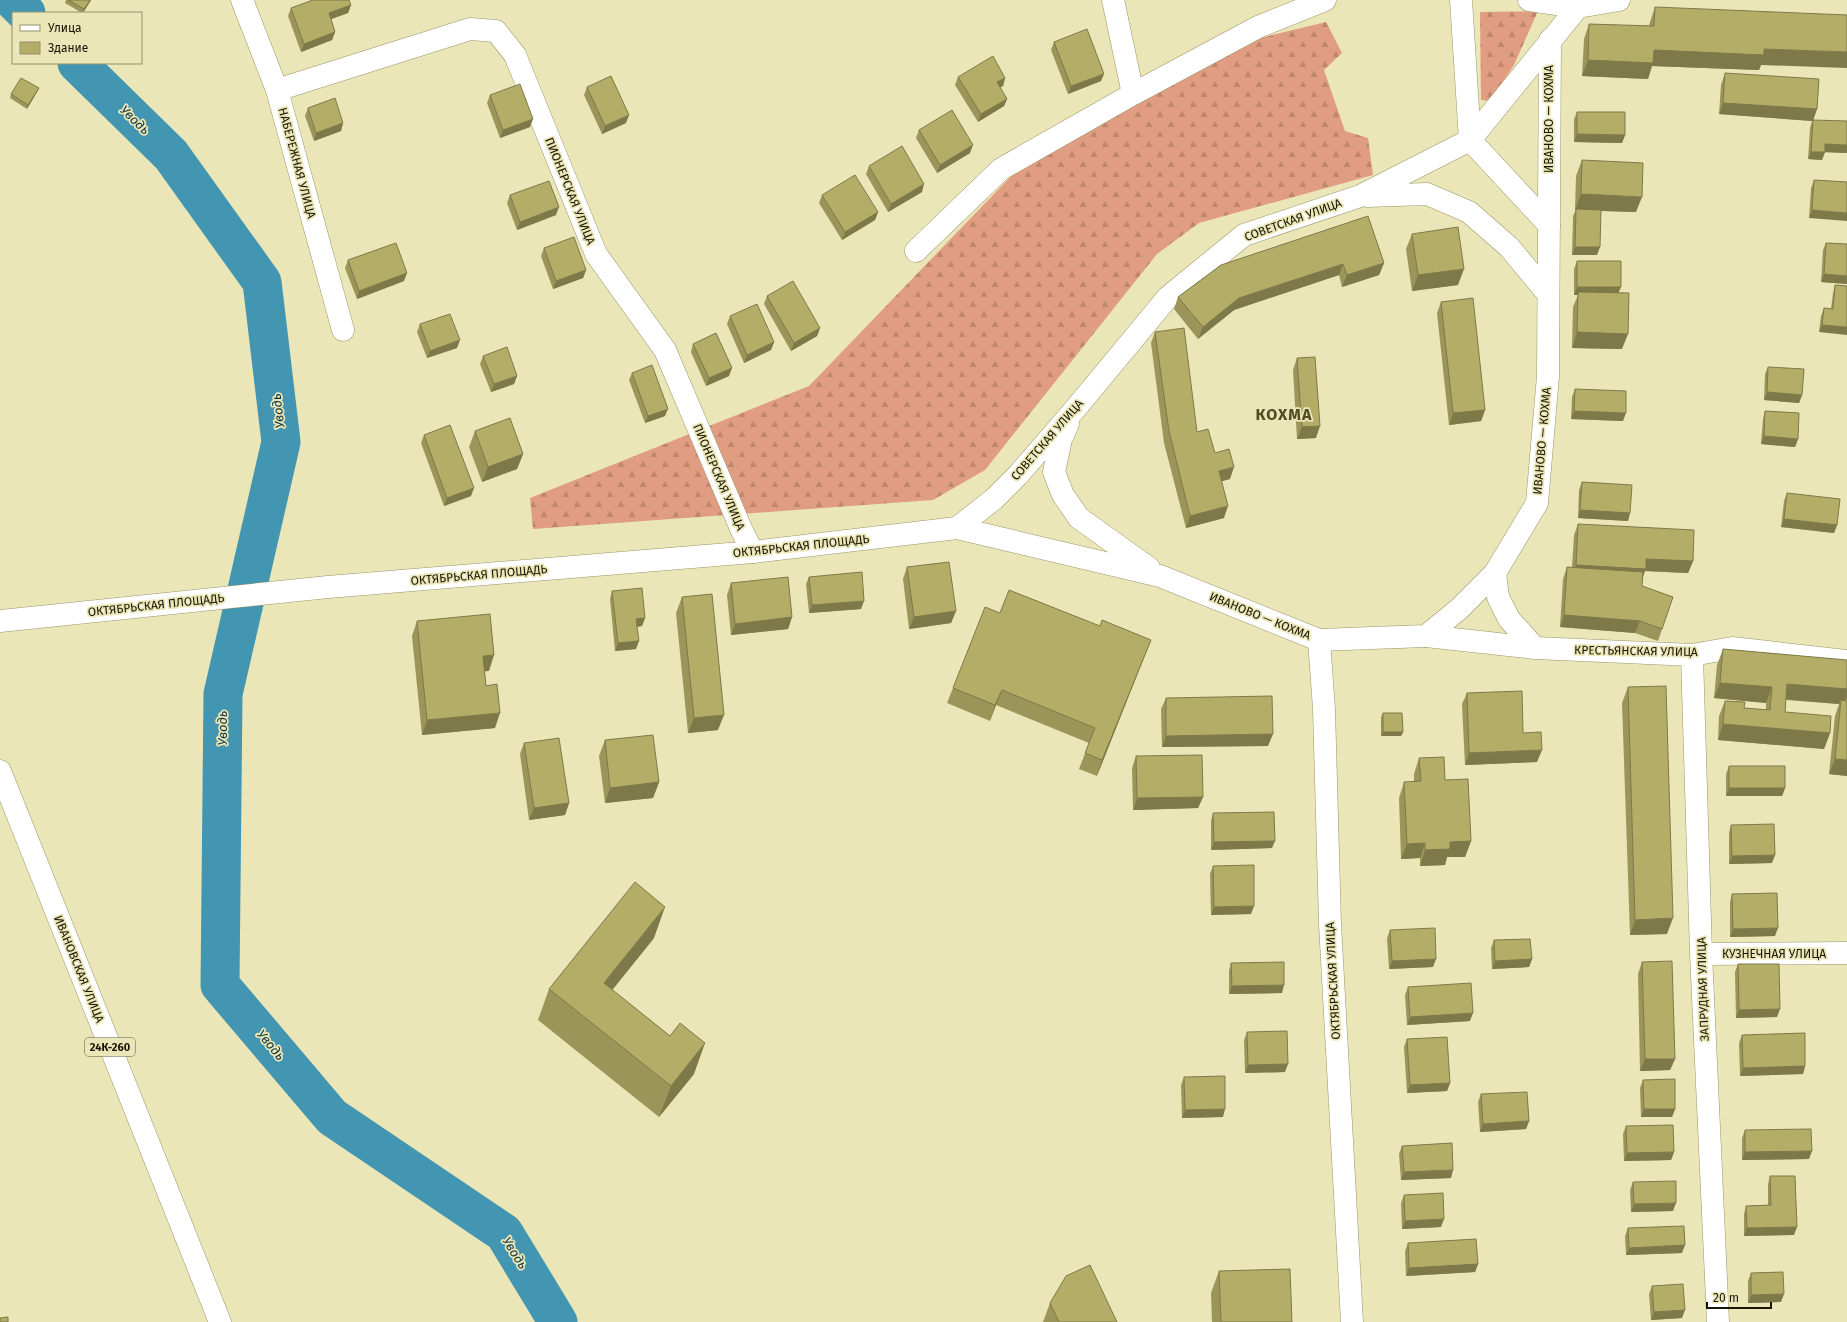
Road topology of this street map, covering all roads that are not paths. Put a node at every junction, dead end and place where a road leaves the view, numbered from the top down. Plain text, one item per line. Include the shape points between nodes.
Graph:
1 (242, 0) edge
2 (1113, 0) edge
3 (1326, 0) edge
4 (1461, 0) edge
5 (1529, 0) edge
6 (1619, 0) edge
7 (1578, 7) junction
8 (1550, 40) junction
9 (277, 90) junction
10 (1133, 94) junction
11 (1470, 140) junction
12 (1360, 196) junction
13 (1549, 225) junction
14 (916, 251) dead end
15 (1548, 294) junction
16 (343, 330) dead end
17 (1076, 408) junction
18 (957, 528) junction
19 (753, 552) junction
20 (1495, 573) junction
21 (1160, 576) junction
22 (0, 621) edge
23 (1426, 636) junction
24 (1319, 640) junction
25 (1535, 648) junction
26 (1692, 655) junction
27 (1847, 661) edge
28 (0, 771) edge
29 (1847, 953) edge
30 (1701, 954) junction
31 (220, 1322) edge
32 (1352, 1322) edge
33 (1718, 1322) edge

1 - 9 street, НАБЕРЕЖНАЯ УЛИЦА
2 - 10 street
3 - 10 street via 1258,28
4 - 11 street
5 - 7 street
6 - 7 street
7 - 8 street, СОВЕТСКАЯ УЛИЦА
8 - 11 street, СОВЕТСКАЯ УЛИЦА
8 - 13 street, ИВАНОВО — КОХМА
9 - 16 street, НАБЕРЕЖНАЯ УЛИЦА
9 - 19 street, ПИОНЕРСКАЯ УЛИЦА via 470,29 496,31 515,55 596,254 665,350
10 - 14 street via 1002,169
11 - 12 street, СОВЕТСКАЯ УЛИЦА
11 - 13 street
12 - 15 street via 1427,194 1468,212 1509,247
12 - 17 street, СОВЕТСКАЯ УЛИЦА via 1244,236 1168,297
13 - 15 street, ИВАНОВО — КОХМА
15 - 20 street, ИВАНОВО — КОХМА via 1548,376 1537,503
17 - 18 street, СОВЕТСКАЯ УЛИЦА via 994,499
17 - 21 street via 1061,439 1054,472 1063,495 1079,518
18 - 19 street, ОКТЯБРЬСКАЯ ПЛОЩАДЬ
18 - 21 street, ИВАНОВО — КОХМА
19 - 22 street, ОКТЯБРЬСКАЯ ПЛОЩАДЬ via 328,587
20 - 23 street, ИВАНОВО — КОХМА via 1459,609
20 - 25 street via 1498,598 1508,619
21 - 24 street, ИВАНОВО — КОХМА
23 - 24 street, ИВАНОВО — КОХМА
23 - 25 street, КРЕСТЬЯНСКАЯ УЛИЦА
24 - 32 street, ОКТЯБРЬСКАЯ УЛИЦА via 1324,709 1330,924
25 - 26 street, КРЕСТЬЯНСКАЯ УЛИЦА
26 - 27 street, КРЕСТЬЯНСКАЯ УЛИЦА via 1732,648
26 - 30 street, ЗАПРУДНАЯ УЛИЦА
28 - 31 street, ИВАНОВСКАЯ УЛИЦА / 24К-260
29 - 30 street, КУЗНЕЧНАЯ УЛИЦА
30 - 33 street, ЗАПРУДНАЯ УЛИЦА

